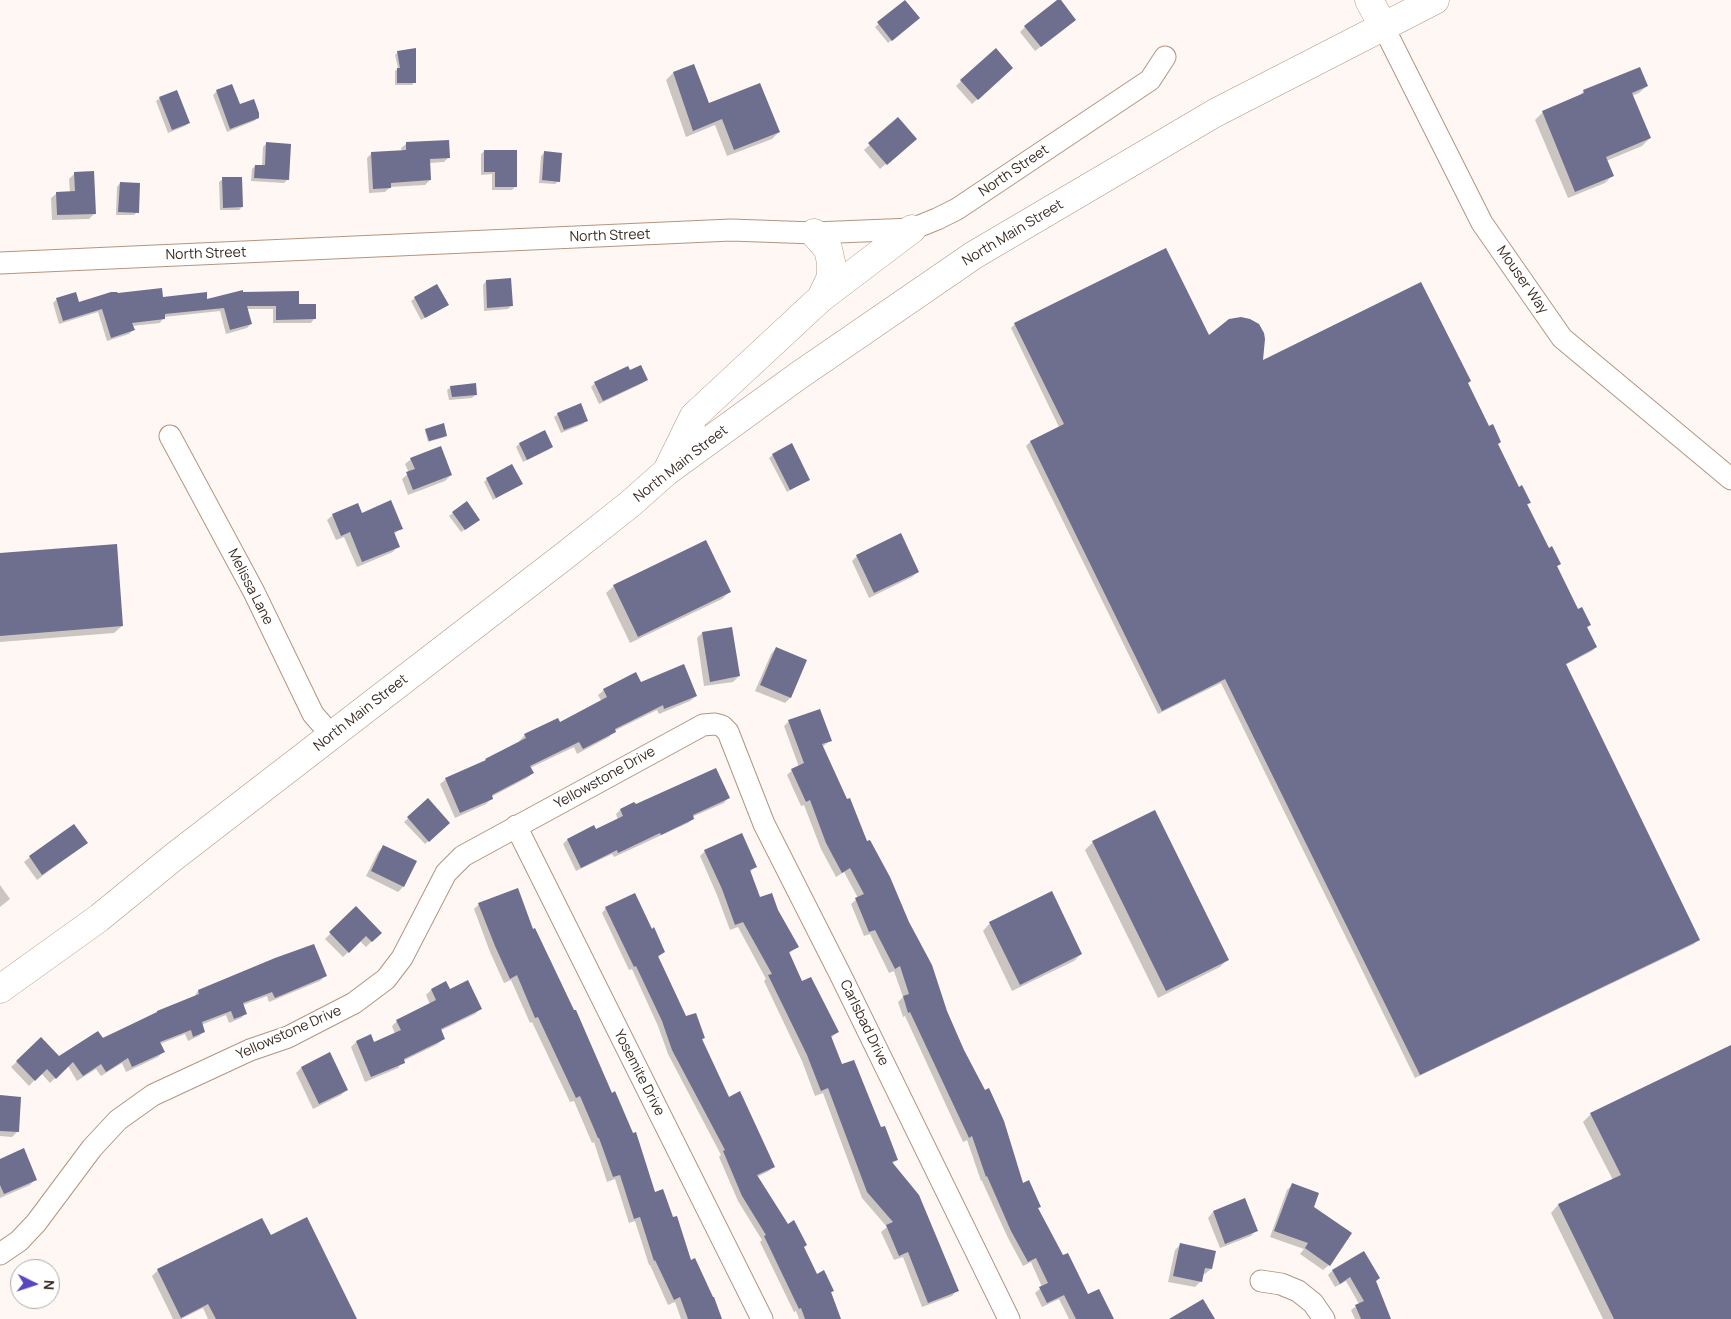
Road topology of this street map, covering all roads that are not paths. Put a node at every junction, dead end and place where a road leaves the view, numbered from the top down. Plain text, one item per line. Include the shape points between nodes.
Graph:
1 (1369, 0) edge
2 (1435, 0) edge
3 (1383, 26) junction
4 (1165, 57) dead end
5 (912, 229) junction
6 (814, 233) junction
7 (0, 263) edge
8 (821, 298) junction
9 (170, 436) dead end
10 (666, 472) junction
11 (1731, 479) edge
12 (722, 726) joint
13 (332, 736) junction
14 (516, 826) junction
15 (0, 989) edge
16 (0, 1254) edge
17 (1260, 1281) dead end
18 (762, 1319) edge
19 (1009, 1319) edge
20 (1324, 1319) edge

1 - 3 main road
2 - 3 main road, North Main Street
3 - 10 main road, North Main Street via 1216,113 974,255
3 - 11 street, Mouser Way via 1482,223 1562,338
4 - 5 street, North Street via 1150,80 958,209
5 - 6 street, North Street
5 - 8 main road
6 - 7 street, North Street via 732,230
6 - 8 main road via 828,249 831,262 831,277
8 - 10 main road via 694,416
9 - 13 street, Melissa Lane via 254,592 313,714
10 - 13 main road, North Main Street via 608,522
12 - 14 street, Yellowstone Drive via 702,725
12 - 19 street, Carlsbad Drive via 728,732 764,824
13 - 15 main road, North Main Street via 99,918
14 - 16 street, Yellowstone Drive via 463,856 446,873 402,958 386,979 354,1003 288,1037 250,1050 153,1095 118,1120 19,1241
14 - 18 street, Yosemite Drive
17 - 20 street via 1298,1291 1313,1302

